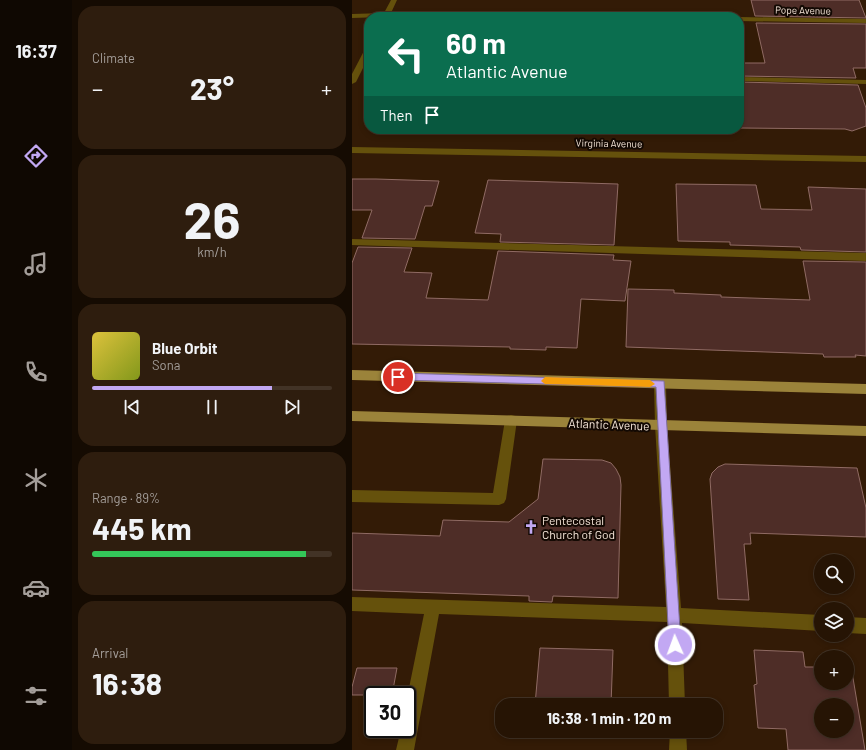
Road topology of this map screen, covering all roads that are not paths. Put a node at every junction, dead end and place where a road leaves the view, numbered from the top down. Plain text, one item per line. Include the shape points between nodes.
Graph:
1 (394, 0) edge
2 (388, 12) edge
3 (352, 16) edge
4 (364, 16) edge
5 (744, 19) edge
6 (866, 21) edge
7 (364, 58) edge
8 (357, 73) junction
9 (364, 73) edge
10 (744, 79) edge
11 (352, 82) edge
12 (866, 82) edge
13 (352, 150) edge
14 (866, 159) edge
15 (352, 242) edge
16 (866, 257) edge
17 (352, 375) edge
18 (660, 384) junction
19 (866, 389) edge
20 (352, 416) edge
21 (511, 420) junction
22 (661, 425) junction
23 (866, 431) edge
24 (352, 496) edge
25 (352, 604) edge
26 (433, 606) junction
27 (674, 614) junction
28 (814, 623) edge
29 (854, 625) edge
30 (866, 626) edge
31 (677, 698) edge
32 (678, 738) edge
33 (405, 750) edge
34 (678, 750) edge

1 - 2 street
3 - 4 street
5 - 6 street, Pope Avenue
7 - 8 street
8 - 9 street
8 - 11 street
10 - 12 street
13 - 14 street, Virginia Avenue
15 - 16 street
17 - 18 main road
18 - 19 main road
18 - 22 street
20 - 21 main road, Atlantic Avenue
21 - 22 main road, Atlantic Avenue
21 - 24 street via 499,500
22 - 23 main road, Atlantic Avenue
22 - 27 street
25 - 26 street
26 - 27 street
26 - 33 street
27 - 28 street
27 - 31 street
29 - 30 street
32 - 34 street

